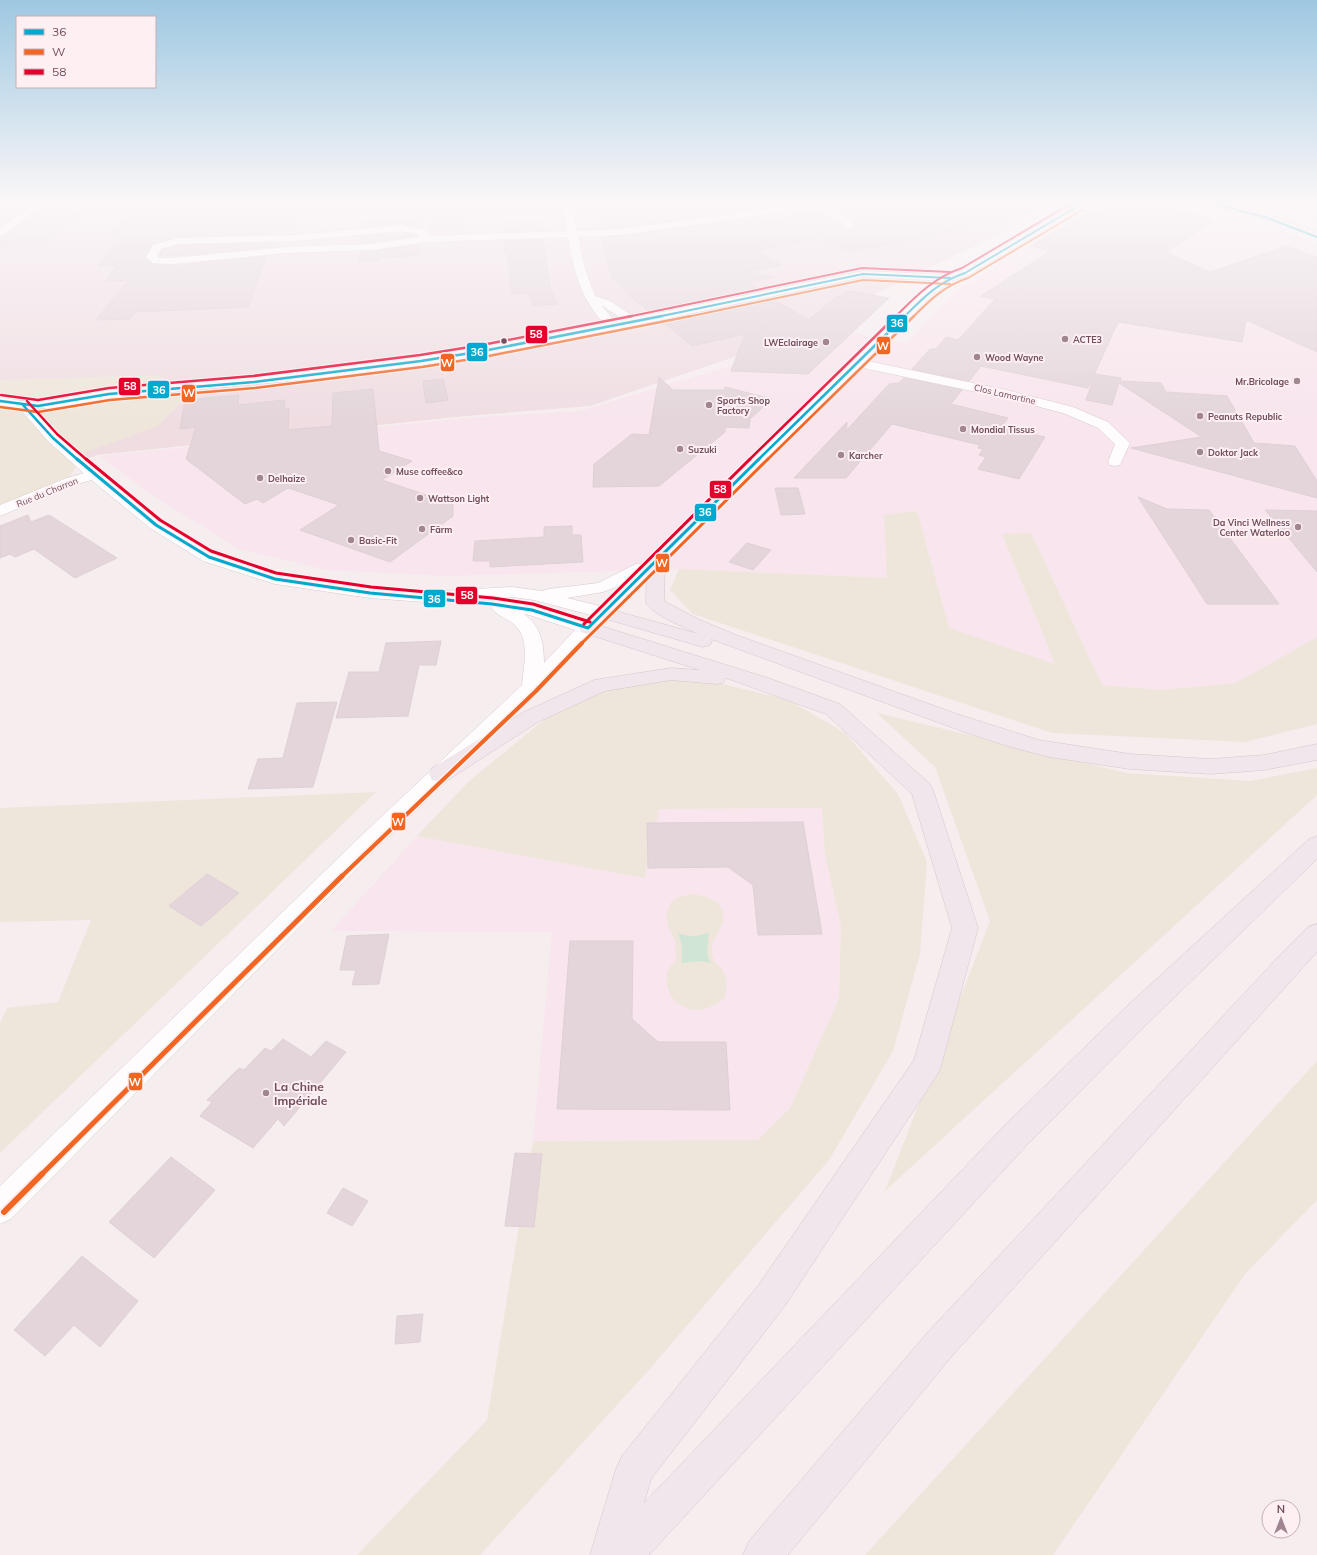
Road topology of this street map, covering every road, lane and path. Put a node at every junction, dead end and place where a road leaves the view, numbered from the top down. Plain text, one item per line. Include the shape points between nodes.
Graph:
1 (582, 277) edge
2 (851, 277) edge
3 (927, 277) edge
4 (954, 277) edge
5 (950, 278) junction
6 (592, 298) junction
7 (636, 322) junction
8 (613, 326) junction
9 (858, 363) junction
10 (0, 401) edge
11 (23, 405) junction
12 (1115, 462) dead end
13 (94, 475) junction
14 (0, 511) edge
15 (656, 562) junction
16 (535, 595) junction
17 (424, 597) junction
18 (492, 604) junction
19 (597, 620) junction
20 (826, 675) junction
21 (761, 683) junction
22 (532, 687) junction
23 (1317, 752) edge
24 (440, 774) junction
25 (1317, 845) edge
26 (1317, 935) edge
27 (1303, 958) edge
28 (0, 1208) edge
29 (610, 1555) edge
30 (622, 1555) edge
31 (763, 1555) edge

1 - 6 street
2 - 7 street
3 - 5 street
4 - 5 street
5 - 9 street via 930,292
6 - 7 street via 606,303
6 - 8 street
7 - 8 street
8 - 11 street via 483,351 352,370 254,382 109,394 54,404
9 - 12 street, Clos Lamartine via 1006,394 1068,410 1102,425 1123,443
9 - 15 street
10 - 11 street
11 - 13 street via 53,438
13 - 14 street, Rue du Charron via 69,482
13 - 17 street via 156,525 209,557 275,579 370,593
15 - 16 street via 603,587
15 - 19 street
15 - 20 highway via 655,603 704,630
16 - 17 street via 512,592
16 - 19 street
17 - 18 street
18 - 19 street
18 - 22 street via 524,623 532,636
19 - 20 highway
19 - 21 highway
19 - 22 street
20 - 23 highway via 1019,742 1078,755 1189,767 1293,759
21 - 24 highway via 671,674 601,684 531,717
21 - 29 highway via 833,709 922,790 965,928 927,1066 772,1295 635,1469
22 - 24 street
24 - 28 street
25 - 30 highway via 1136,1016 1016,1135
26 - 27 highway
27 - 31 highway via 940,1344

